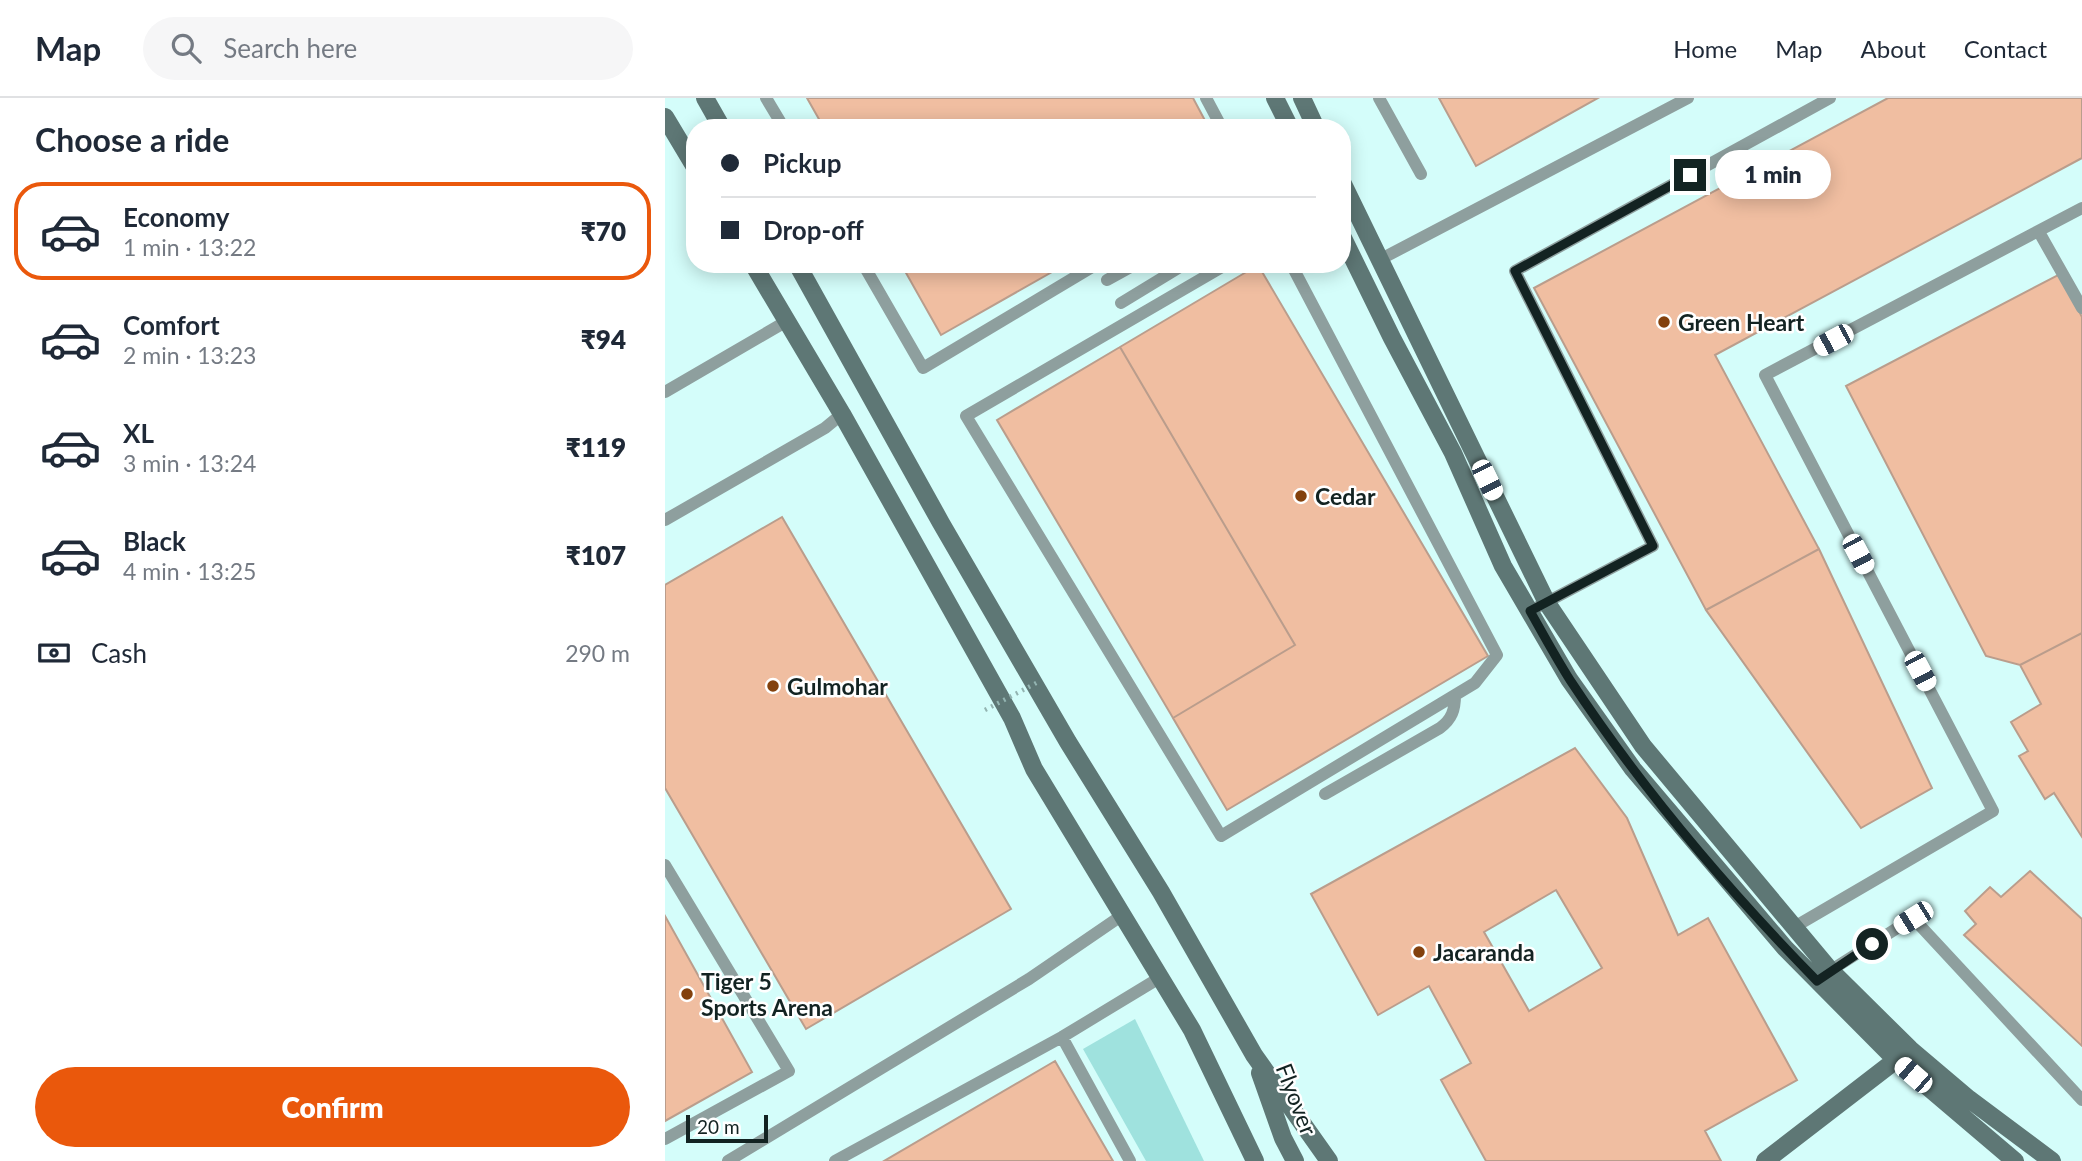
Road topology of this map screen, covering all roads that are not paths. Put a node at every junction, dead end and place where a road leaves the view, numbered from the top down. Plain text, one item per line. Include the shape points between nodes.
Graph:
1 (705, 98) edge
2 (767, 98) edge
3 (1206, 98) edge
4 (1275, 98) edge
5 (1302, 98) edge
6 (1378, 98) edge
7 (1688, 98) edge
8 (1830, 98) edge
9 (665, 117) edge
10 (717, 119) edge
11 (779, 119) edge
12 (1216, 119) edge
13 (1286, 119) edge
14 (1312, 119) edge
15 (686, 152) edge
16 (1421, 174) dead end
17 (1351, 201) edge
18 (2082, 208) edge
19 (2039, 232) junction
20 (1351, 254) edge
21 (1379, 260) junction
22 (758, 273) edge
23 (802, 273) edge
24 (868, 273) edge
25 (1082, 273) edge
26 (1120, 273) edge
27 (1170, 273) edge
28 (1212, 273) edge
29 (1296, 273) edge
30 (1107, 280) dead end
31 (1121, 303) dead end
32 (2082, 308) edge
33 (787, 321) junction
34 (665, 392) edge
35 (842, 414) junction
36 (665, 520) edge
37 (1547, 603) junction
38 (1530, 611) junction
39 (1455, 695) junction
40 (1325, 794) dead end
41 (665, 865) edge
42 (1124, 914) junction
43 (1796, 926) junction
44 (1824, 975) junction
45 (1161, 977) junction
46 (1062, 1037) junction
47 (1254, 1055) junction
48 (1896, 1060) junction
49 (2082, 1100) edge
50 (665, 1139) edge
51 (728, 1161) edge
52 (835, 1161) edge
53 (1130, 1161) edge
54 (1255, 1161) edge
55 (1295, 1161) edge
56 (1329, 1161) edge
57 (1765, 1161) edge
58 (2015, 1161) edge
59 (2052, 1161) edge

1 - 10 street
2 - 11 lane
3 - 12 lane
4 - 13 street
5 - 14 street
6 - 16 lane
7 - 21 lane
8 - 37 lane via 1515,271 1653,546
9 - 15 street
17 - 21 street
18 - 19 lane
19 - 32 lane
19 - 43 lane via 1765,375 1993,811
20 - 38 street via 1453,453 1503,566
21 - 37 street
22 - 33 street
23 - 47 street via 961,558
24 - 25 lane via 923,368
26 - 30 lane
27 - 31 lane
28 - 39 lane via 966,416 1221,836
29 - 39 lane via 1497,655 1475,683
33 - 34 lane
33 - 35 street
35 - 36 lane
35 - 42 street via 1011,718 1034,769
37 - 38 lane
37 - 43 street via 1643,746
38 - 44 street via 1569,679 1633,769 1739,896
39 - 40 lane via 1452,717 1440,729
41 - 50 lane via 789,1070
42 - 45 street
42 - 51 lane via 1028,979
43 - 44 street
44 - 48 street
44 - 49 lane via 1913,918
44 - 59 street via 1969,1099
45 - 46 lane
45 - 54 street
46 - 52 lane
46 - 53 lane
47 - 55 street, Flyover
47 - 56 street
48 - 57 street
48 - 58 street

